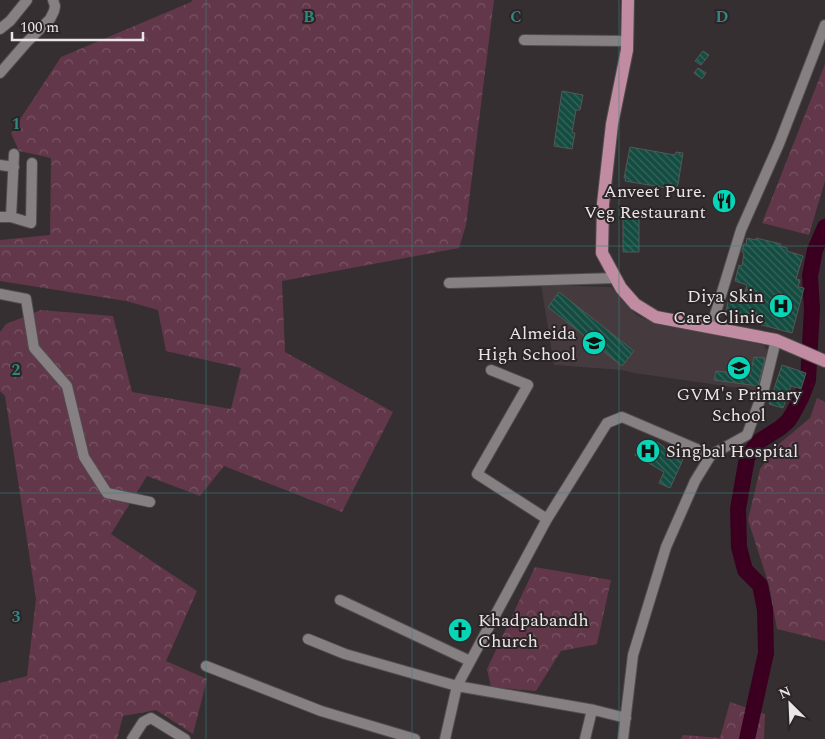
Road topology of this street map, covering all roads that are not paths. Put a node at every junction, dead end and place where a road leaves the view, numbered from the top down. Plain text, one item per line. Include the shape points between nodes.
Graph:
1 (27, 0) edge
2 (53, 0) edge
3 (628, 0) edge
4 (0, 29) edge
5 (824, 29) edge
6 (524, 40) dead end
7 (627, 41) junction
8 (0, 73) edge
9 (14, 154) dead end
10 (32, 163) dead end
11 (0, 165) edge
12 (14, 167) junction
13 (0, 216) edge
14 (11, 217) junction
15 (616, 278) junction
16 (449, 283) dead end
17 (0, 294) edge
18 (711, 328) junction
19 (781, 343) junction
20 (825, 361) edge
21 (491, 370) dead end
22 (711, 455) junction
23 (150, 502) dead end
24 (547, 519) junction
25 (340, 600) dead end
26 (308, 639) dead end
27 (470, 661) junction
28 (206, 666) dead end
29 (458, 686) junction
30 (592, 710) junction
31 (626, 718) junction
32 (132, 739) edge
33 (185, 739) edge
34 (415, 739) edge
35 (445, 739) edge
36 (585, 739) edge
37 (623, 739) edge

1 - 4 street
2 - 8 street via 55,6 50,19
3 - 7 main road
5 - 18 street via 742,230
6 - 7 street
7 - 15 main road via 602,204 602,253
9 - 12 street
10 - 14 street via 31,223
11 - 12 street
12 - 14 street
13 - 14 street
15 - 16 street
15 - 18 main road via 620,288 635,304 656,317
17 - 23 street via 26,299 34,348 67,386 84,457 107,493
18 - 19 main road
19 - 20 main road
19 - 22 street via 747,435
21 - 24 street via 528,385 477,474
22 - 24 street via 622,417 607,423
22 - 31 street via 695,481 666,547 633,655
24 - 27 street
25 - 27 street
26 - 29 street via 345,654
27 - 29 street
28 - 34 street via 322,711
29 - 30 street
29 - 35 street
30 - 31 street
30 - 36 street
31 - 37 street
32 - 33 street via 143,722 151,718

